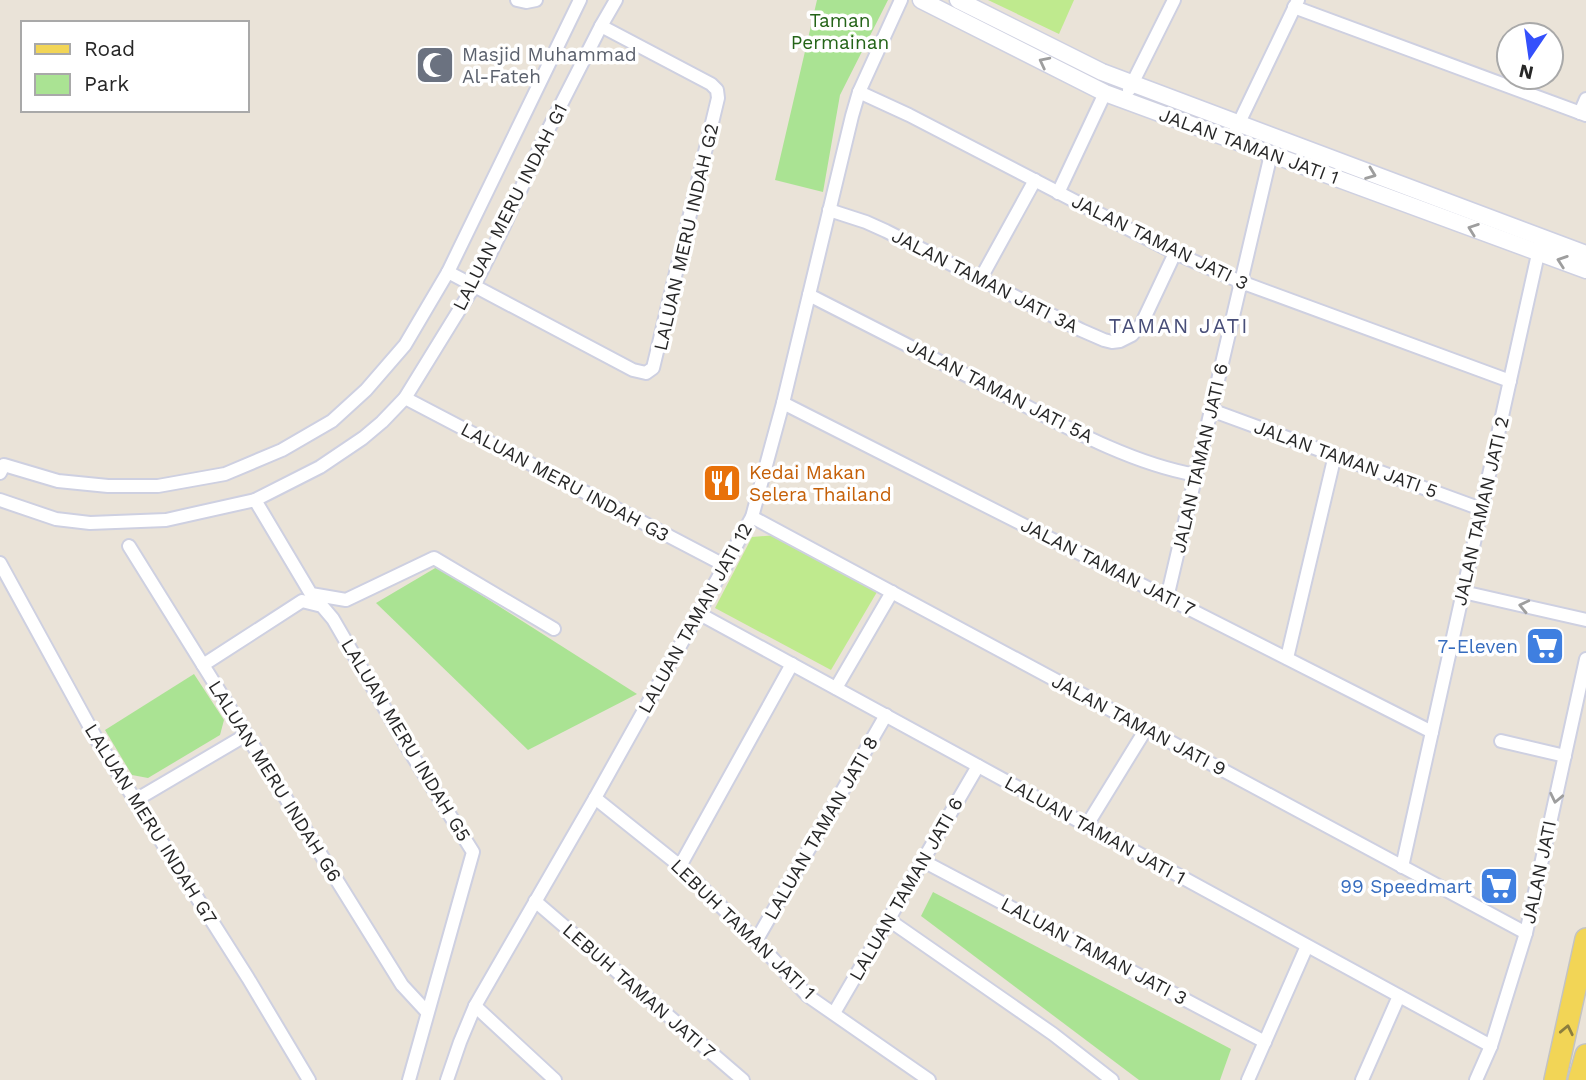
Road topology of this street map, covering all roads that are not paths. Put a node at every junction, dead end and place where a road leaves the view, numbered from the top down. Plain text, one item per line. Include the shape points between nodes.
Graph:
1 (517, 0) edge
2 (580, 0) edge
3 (616, 0) edge
4 (901, 0) edge
5 (921, 0) edge
6 (958, 0) edge
7 (1174, 0) edge
8 (534, 1) edge
9 (1296, 4) edge
10 (601, 26) junction
11 (1133, 83) junction
12 (859, 92) junction
13 (1105, 93) junction
14 (1124, 99) junction
15 (1586, 99) edge
16 (1583, 114) edge
17 (1235, 132) junction
18 (1271, 154) junction
19 (1035, 180) junction
20 (1058, 192) junction
21 (829, 210) junction
22 (1540, 245) junction
23 (1175, 253) junction
24 (1586, 254) edge
25 (1586, 270) edge
26 (448, 272) junction
27 (981, 278) junction
28 (1241, 282) junction
29 (474, 286) junction
30 (809, 295) junction
31 (1510, 381) junction
32 (405, 398) junction
33 (783, 403) junction
34 (1211, 410) junction
35 (1335, 455) junction
36 (2, 469) edge
37 (1196, 475) junction
38 (0, 500) edge
39 (255, 500) junction
40 (1481, 509) junction
41 (752, 517) junction
42 (129, 546) dead end
43 (0, 563) edge
44 (726, 566) junction
45 (892, 592) junction
46 (1463, 592) junction
47 (1167, 598) junction
48 (698, 613) junction
49 (1586, 620) edge
50 (554, 629) dead end
51 (1287, 658) junction
52 (1586, 659) edge
53 (792, 664) junction
54 (203, 665) junction
55 (836, 688) junction
56 (886, 715) junction
57 (1146, 729) junction
58 (1432, 732) junction
59 (246, 735) junction
60 (1501, 741) dead end
61 (1565, 756) junction
62 (978, 766) junction
63 (595, 797) junction
64 (134, 801) junction
65 (1087, 825) junction
66 (923, 860) junction
67 (680, 866) junction
68 (1402, 867) junction
69 (535, 901) junction
70 (888, 920) junction
71 (1526, 933) junction
72 (1586, 939) edge
73 (756, 941) junction
74 (1307, 946) junction
75 (1586, 952) edge
76 (1578, 980) junction
77 (1399, 996) junction
78 (475, 1006) junction
79 (427, 1012) junction
80 (834, 1013) junction
81 (1265, 1042) junction
82 (1491, 1046) junction
83 (1586, 1055) edge
84 (309, 1080) edge
85 (409, 1080) edge
86 (447, 1080) edge
87 (555, 1080) edge
88 (743, 1080) edge
89 (929, 1080) edge
90 (1112, 1080) edge
91 (1248, 1080) edge
92 (1362, 1080) edge
93 (1476, 1080) edge
94 (1555, 1080) edge
95 (1579, 1080) edge

1 - 8 street
2 - 26 street
3 - 10 street, LALUAN MERU INDAH G1
4 - 12 street, LALUAN TAMAN JATI 12
13 -> 5 street, JALAN TAMAN JATI 1
6 - 11 street, JALAN TAMAN JATI 1
7 - 11 street
9 - 16 street
9 - 17 street
10 - 29 street, LALUAN MERU INDAH G1
10 - 29 street, LALUAN MERU INDAH G2 via 717,90 653,368 646,373 634,370
11 - 14 street
11 - 17 street, JALAN TAMAN JATI 1
12 - 19 street, JALAN TAMAN JATI 3
12 - 21 street, LALUAN TAMAN JATI 12
13 - 14 street, JALAN TAMAN JATI 1
13 - 20 street
14 - 17 street, JALAN TAMAN JATI 1
15 - 16 street
17 - 18 street, JALAN TAMAN JATI 1
17 -> 22 street, JALAN TAMAN JATI 1
22 -> 18 street, JALAN TAMAN JATI 1
18 - 28 street, JALAN TAMAN JATI 6
19 - 20 street, JALAN TAMAN JATI 3
19 - 27 street
20 - 23 street, JALAN TAMAN JATI 3
21 - 27 street, JALAN TAMAN JATI 3A via 887,231
21 - 30 street, LALUAN TAMAN JATI 12
22 - 24 street, JALAN TAMAN JATI 1
25 -> 22 street, JALAN TAMAN JATI 1
22 - 31 street, JALAN TAMAN JATI 2
23 - 27 street, JALAN TAMAN JATI 3A via 1142,323 1120,341 1081,330
23 - 28 street, JALAN TAMAN JATI 3
26 - 29 street, LALUAN MERU INDAH G2
26 - 36 street via 405,345 366,390 332,421 282,450 225,474 158,486 58,481
28 - 31 street, JALAN TAMAN JATI 3
28 - 34 street, JALAN TAMAN JATI 6
29 - 32 street, LALUAN MERU INDAH G1
30 - 33 street, LALUAN TAMAN JATI 12
30 - 37 street, JALAN TAMAN JATI 5A via 1098,441 1159,466
31 - 40 street, JALAN TAMAN JATI 2
32 - 39 street, LALUAN MERU INDAH G1 via 339,455
32 - 44 street, LALUAN MERU INDAH G3
33 - 41 street, LALUAN TAMAN JATI 12
33 - 47 street, JALAN TAMAN JATI 7
34 - 35 street, JALAN TAMAN JATI 5
34 - 37 street, JALAN TAMAN JATI 6
35 - 40 street, JALAN TAMAN JATI 5
35 - 51 street
37 - 47 street, JALAN TAMAN JATI 6
38 - 39 street, LALUAN MERU INDAH G1 via 56,519 90,523 166,520
39 - 50 street via 311,594 346,600 434,558
40 - 46 street, JALAN TAMAN JATI 2
41 - 44 street, LALUAN TAMAN JATI 12
41 - 45 street, JALAN TAMAN JATI 9
42 - 54 street, LALUAN MERU INDAH G6
43 - 64 street, LALUAN MERU INDAH G7
44 - 48 street, LALUAN TAMAN JATI 12
45 - 55 street
45 - 57 street, JALAN TAMAN JATI 9
49 -> 46 street
46 - 58 street, JALAN TAMAN JATI 2
47 - 51 street, JALAN TAMAN JATI 7
48 - 53 street, LALUAN TAMAN JATI 1
48 - 63 street, LALUAN TAMAN JATI 12
51 - 58 street, JALAN TAMAN JATI 7
52 - 61 street, JALAN JATI
53 - 55 street, LALUAN TAMAN JATI 1
53 - 67 street
54 - 59 street, LALUAN MERU INDAH G6
54 - 79 street, LALUAN MERU INDAH G5 via 302,601 323,606 333,619 473,852
55 - 56 street, LALUAN TAMAN JATI 1
56 - 62 street, LALUAN TAMAN JATI 1
56 - 73 street, LALUAN TAMAN JATI 8
57 - 65 street
57 - 68 street, JALAN TAMAN JATI 9
58 - 68 street, JALAN TAMAN JATI 2
59 - 64 street
59 - 79 street, LALUAN MERU INDAH G6 via 402,985
60 - 61 street
61 -> 71 street, JALAN JATI
62 - 65 street, LALUAN TAMAN JATI 1
62 - 66 street, LALUAN TAMAN JATI 6
63 - 67 street, LEBUH TAMAN JATI 1
63 - 69 street, LALUAN TAMAN JATI 12
64 - 84 street, LALUAN MERU INDAH G7
65 - 74 street, LALUAN TAMAN JATI 1
66 - 70 street, LALUAN TAMAN JATI 6
66 - 81 street, LALUAN TAMAN JATI 3
67 - 73 street, LEBUH TAMAN JATI 1
68 - 71 street, JALAN TAMAN JATI 9
69 - 78 street, LALUAN TAMAN JATI 12
69 - 88 street, LEBUH TAMAN JATI 7
70 - 80 street, LALUAN TAMAN JATI 6
70 - 90 street
71 - 82 street, JALAN JATI
72 - 76 main road
73 - 80 street, LEBUH TAMAN JATI 1 via 808,996
74 - 77 street, LALUAN TAMAN JATI 1
74 - 81 street
75 - 76 street
94 -> 76 main road
77 - 82 street, LALUAN TAMAN JATI 1
77 - 92 street
78 - 86 street, LALUAN TAMAN JATI 12
78 - 87 street
79 - 85 street
80 - 89 street, LEBUH TAMAN JATI 1
81 - 91 street
82 - 93 street, JALAN JATI
83 - 95 main road

